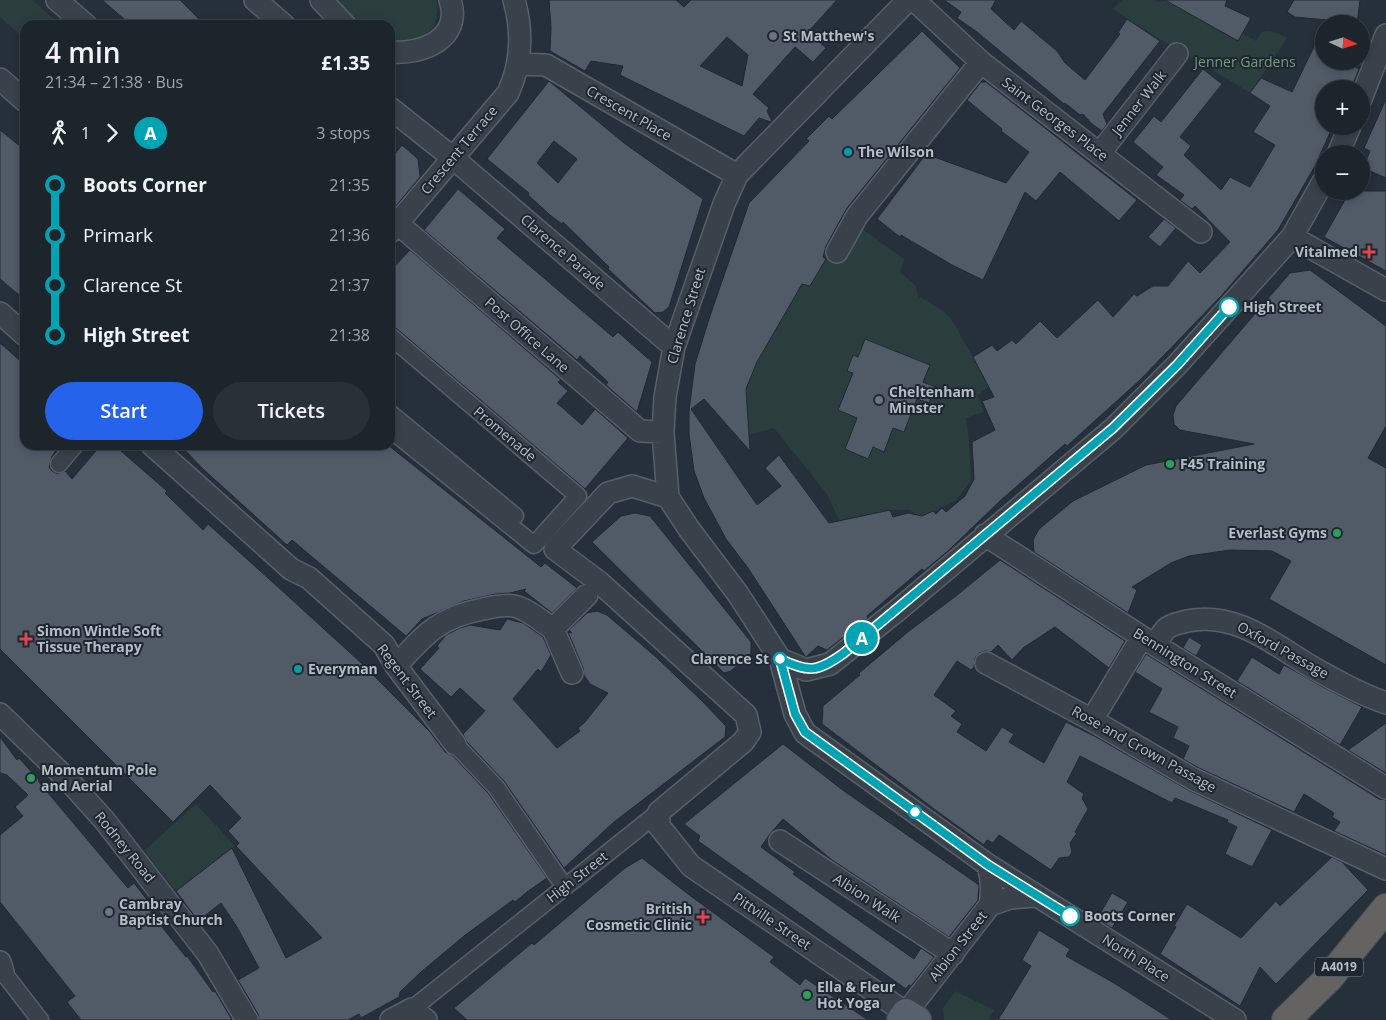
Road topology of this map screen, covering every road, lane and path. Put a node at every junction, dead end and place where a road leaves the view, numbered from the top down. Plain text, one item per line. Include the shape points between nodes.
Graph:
1 (57, 0) edge
2 (255, 0) edge
3 (321, 0) edge
4 (450, 0) edge
5 (514, 0) edge
6 (908, 0) edge
7 (914, 0) edge
8 (80, 20) edge
9 (278, 20) edge
10 (340, 20) edge
11 (1386, 34) edge
12 (395, 52) edge
13 (1177, 54) dead end
14 (981, 62) junction
15 (518, 64) junction
16 (0, 79) edge
17 (1368, 80) edge
18 (20, 97) edge
19 (395, 112) edge
20 (1100, 153) junction
21 (453, 158) junction
22 (737, 175) junction
23 (1315, 196) edge
24 (395, 226) edge
25 (395, 228) edge
26 (1201, 232) dead end
27 (1292, 237) junction
28 (837, 252) dead end
29 (1386, 290) edge
30 (0, 314) edge
31 (20, 331) edge
32 (395, 340) edge
33 (674, 347) junction
34 (395, 417) edge
35 (663, 432) junction
36 (395, 433) edge
37 (71, 450) edge
38 (158, 450) edge
39 (59, 464) dead end
40 (668, 497) junction
41 (985, 535) junction
42 (548, 543) junction
43 (592, 588) junction
44 (553, 629) junction
45 (1148, 641) junction
46 (780, 659) junction
47 (986, 663) dead end
48 (396, 666) junction
49 (572, 673) dead end
50 (1386, 703) edge
51 (0, 714) edge
52 (1092, 720) junction
53 (455, 744) joint
54 (1386, 788) edge
55 (659, 812) junction
56 (780, 841) dead end
57 (988, 865) junction
58 (1386, 869) edge
59 (564, 886) junction
60 (1037, 896) junction
61 (990, 905) junction
62 (1386, 908) edge
63 (953, 954) junction
64 (1, 970) edge
65 (419, 1014) edge
66 (908, 1018) edge
67 (40, 1020) edge
68 (247, 1020) edge
69 (391, 1020) edge
70 (1235, 1020) edge
71 (1286, 1020) edge

1 - 8 street
2 - 9 street
3 - 10 street
4 - 12 street via 452,14 449,29 443,37 418,51
5 - 15 street, Crescent Terrace via 520,31
6 - 22 street, Clarence Street
7 - 14 street, Saint Georges Place
11 - 17 street
13 - 20 street, Jenner Walk
14 - 20 street, Saint Georges Place
14 - 28 street via 857,216
15 - 21 street, Crescent Terrace via 508,93
15 - 22 street, Crescent Place via 546,65
16 - 18 street
19 - 21 street, Clarence Parade
20 - 26 street, Saint Georges Place
21 - 24 street, Crescent Terrace
21 - 33 street, Clarence Parade
22 - 33 street, Clarence Street via 720,213
23 - 27 street
25 - 35 street, Post Office Lane via 640,431
27 - 29 street
27 - 41 street via 1177,365 1113,428
30 - 31 street
32 - 42 street, Promenade via 578,496
33 - 35 street, Clarence Street via 665,397
34 - 42 street
35 - 40 street, Clarence Street
36 - 42 street via 534,545
37 - 39 street
38 - 48 street, Regent Street via 291,569 309,578 384,646
40 - 42 street via 632,486 608,493
40 - 46 street, Clarence Street
41 - 45 street, Bennington Street
41 - 46 street via 830,664 806,670
42 - 43 street
43 - 44 street
43 - 55 street, High Street via 736,706 746,715 749,724 750,732 743,742
44 - 48 street via 515,606 474,610 431,629
44 - 49 street
45 - 50 street, Oxford Passage via 1178,624 1199,620 1232,622 1368,697
45 - 52 street, Oxford Passage
45 - 54 street, Bennington Street
46 - 57 street, Clarence Street via 795,714 805,732
47 - 52 street, Rose and Crown Passage
48 - 53 street, Regent Street
51 - 68 street, Rodney Road via 70,781 105,821 208,954
52 - 58 street, Rose and Crown Passage via 1193,779
53 - 59 street, Regent Street via 496,786
55 - 59 street, High Street
55 - 66 street, Pittville Street via 659,826 691,866
56 - 63 street, Albion Walk
57 - 60 street, North Place
57 - 61 street, Albion Street via 993,891
59 - 65 street, High Street via 447,982
60 - 61 street via 1010,898
60 - 70 street, North Place
61 - 63 street, Albion Street
62 - 71 highway, A4019 via 1329,978
63 - 66 street, Albion Street
64 - 67 street
65 - 69 street, High Street

